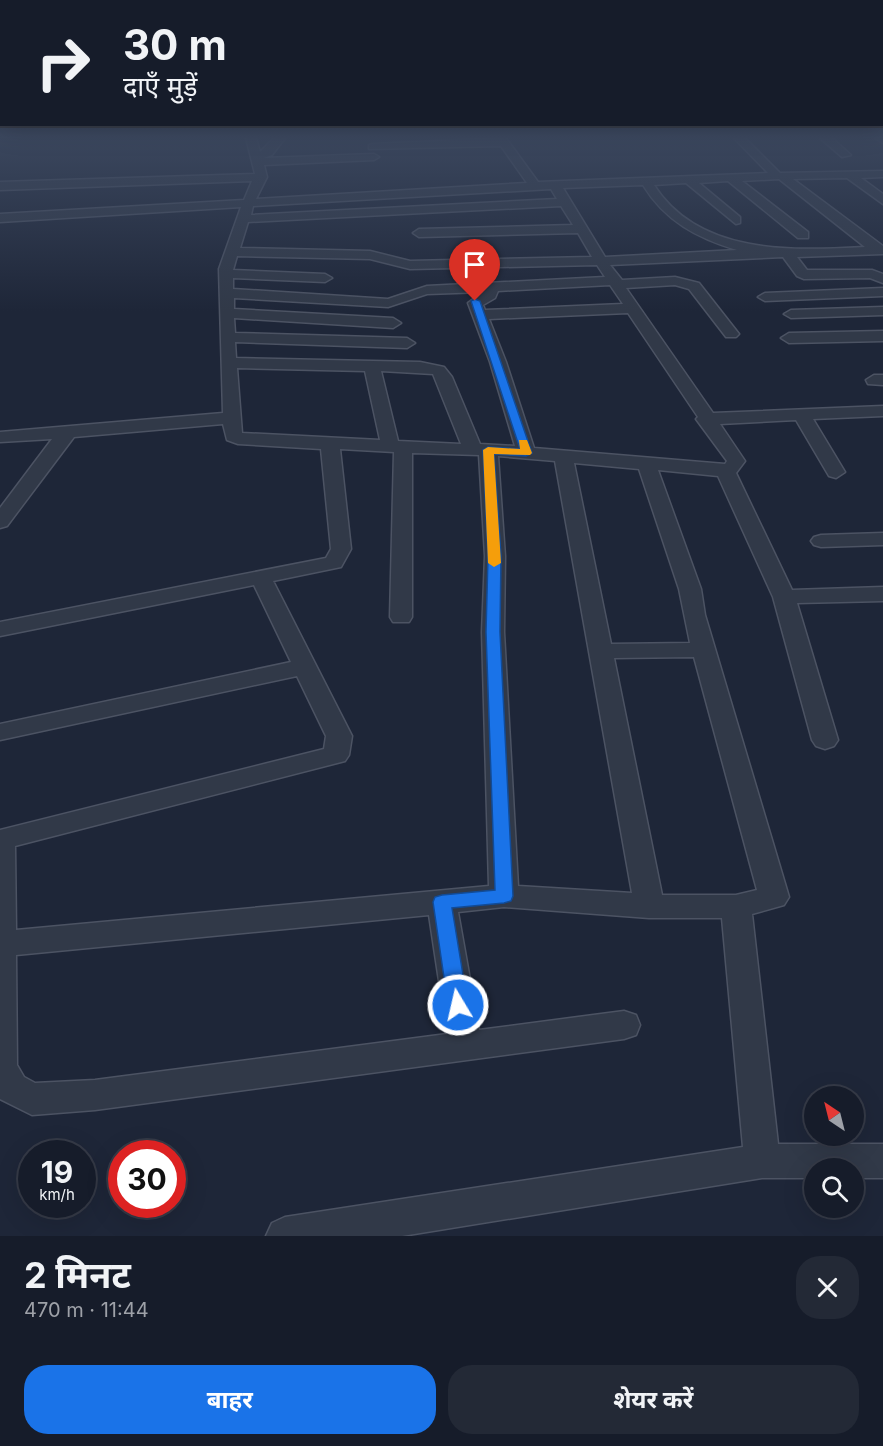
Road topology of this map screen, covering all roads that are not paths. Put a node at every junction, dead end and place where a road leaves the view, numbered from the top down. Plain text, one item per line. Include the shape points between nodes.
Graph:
1 (250, 196) edge
2 (350, 196) edge
3 (561, 196) edge
4 (655, 196) edge
5 (707, 196) edge
6 (753, 196) edge
7 (807, 196) edge
8 (249, 201) junction
9 (565, 202) junction
10 (0, 218) edge
11 (242, 219) junction
12 (736, 220) dead end
13 (419, 233) dead end
14 (803, 235) dead end
15 (586, 236) junction
16 (504, 244) dead end
17 (880, 250) edge
18 (231, 252) junction
19 (763, 253) junction
20 (787, 253) junction
21 (601, 261) junction
22 (226, 274) junction
23 (324, 278) dead end
24 (883, 279) edge
25 (617, 283) junction
26 (491, 287) junction
27 (883, 292) edge
28 (225, 293) junction
29 (765, 297) dead end
30 (633, 308) junction
31 (883, 311) edge
32 (226, 313) junction
33 (791, 314) dead end
34 (480, 315) junction
35 (393, 323) dead end
36 (731, 334) dead end
37 (883, 336) edge
38 (226, 337) junction
39 (789, 338) dead end
40 (407, 343) dead end
41 (230, 363) junction
42 (372, 366) junction
43 (883, 411) edge
44 (802, 415) junction
45 (231, 418) junction
46 (705, 419) junction
47 (69, 432) junction
48 (0, 437) edge
49 (330, 444) junction
50 (397, 447) junction
51 (481, 450) junction
52 (526, 453) junction
53 (564, 458) junction
54 (647, 466) junction
55 (725, 471) junction
56 (836, 472) dead end
57 (0, 522) edge
58 (883, 539) edge
59 (821, 541) dead end
60 (261, 578) junction
61 (883, 594) edge
62 (784, 597) junction
63 (401, 617) dead end
64 (0, 629) edge
65 (705, 650) junction
66 (601, 651) junction
67 (303, 667) junction
68 (0, 732) edge
69 (825, 740) dead end
70 (0, 840) edge
71 (504, 896) junction
72 (442, 902) junction
73 (649, 906) junction
74 (736, 907) junction
75 (0, 944) edge
76 (0, 1019) edge
77 (624, 1025) dead end
78 (465, 1046) junction
79 (762, 1161) junction
80 (883, 1161) edge
81 (285, 1236) edge

1 - 8 street
2 - 8 street
3 - 9 street
4 - 19 street via 690,229 725,245
5 - 12 street
6 - 14 street
7 - 17 street
8 - 10 street
8 - 11 street
9 - 11 street
9 - 15 street
11 - 18 street
13 - 15 street
15 - 16 street
15 - 21 street
17 - 20 street
18 - 21 street via 370,255 403,265
18 - 22 street
19 - 20 street
19 - 21 street
20 - 24 street via 809,276 872,274
21 - 25 street
22 - 23 street
22 - 28 street
25 - 26 street
25 - 30 street
25 - 36 street via 675,281 694,286
26 - 28 street via 422,291 404,301 388,303
26 - 34 street via 490,295 475,301
27 - 29 street
28 - 32 street
30 - 34 street
30 - 46 street
31 - 33 street
32 - 35 street
32 - 38 street
34 - 52 street
37 - 39 street
38 - 40 street
38 - 41 street
41 - 42 street
41 - 45 street
42 - 50 street
42 - 51 street via 430,368 441,372
43 - 44 street
44 - 46 street
44 - 56 street
45 - 47 street
45 - 49 street via 232,434 237,439
46 - 55 street via 736,461
47 - 48 street
47 - 57 street
49 - 50 street
49 - 60 street via 341,549 338,559 327,566
50 - 51 street
50 - 63 street
51 - 52 street
51 - 71 street via 495,556 493,632
52 - 53 street
53 - 54 street
53 - 66 street
54 - 55 street
54 - 65 street via 690,589
55 - 62 street
58 - 59 street
60 - 64 street
60 - 67 street
61 - 62 street
62 - 69 street
65 - 66 street
65 - 74 street via 774,897
66 - 73 street
67 - 68 street
67 - 70 street via 339,736 336,754
70 - 75 street
71 - 72 street
71 - 73 street
72 - 75 street
72 - 78 street
73 - 74 street
74 - 79 street
75 - 76 street
76 - 78 street via 0,1068 12,1088 32,1099 95,1095
77 - 78 street
79 - 80 street
79 - 81 street

